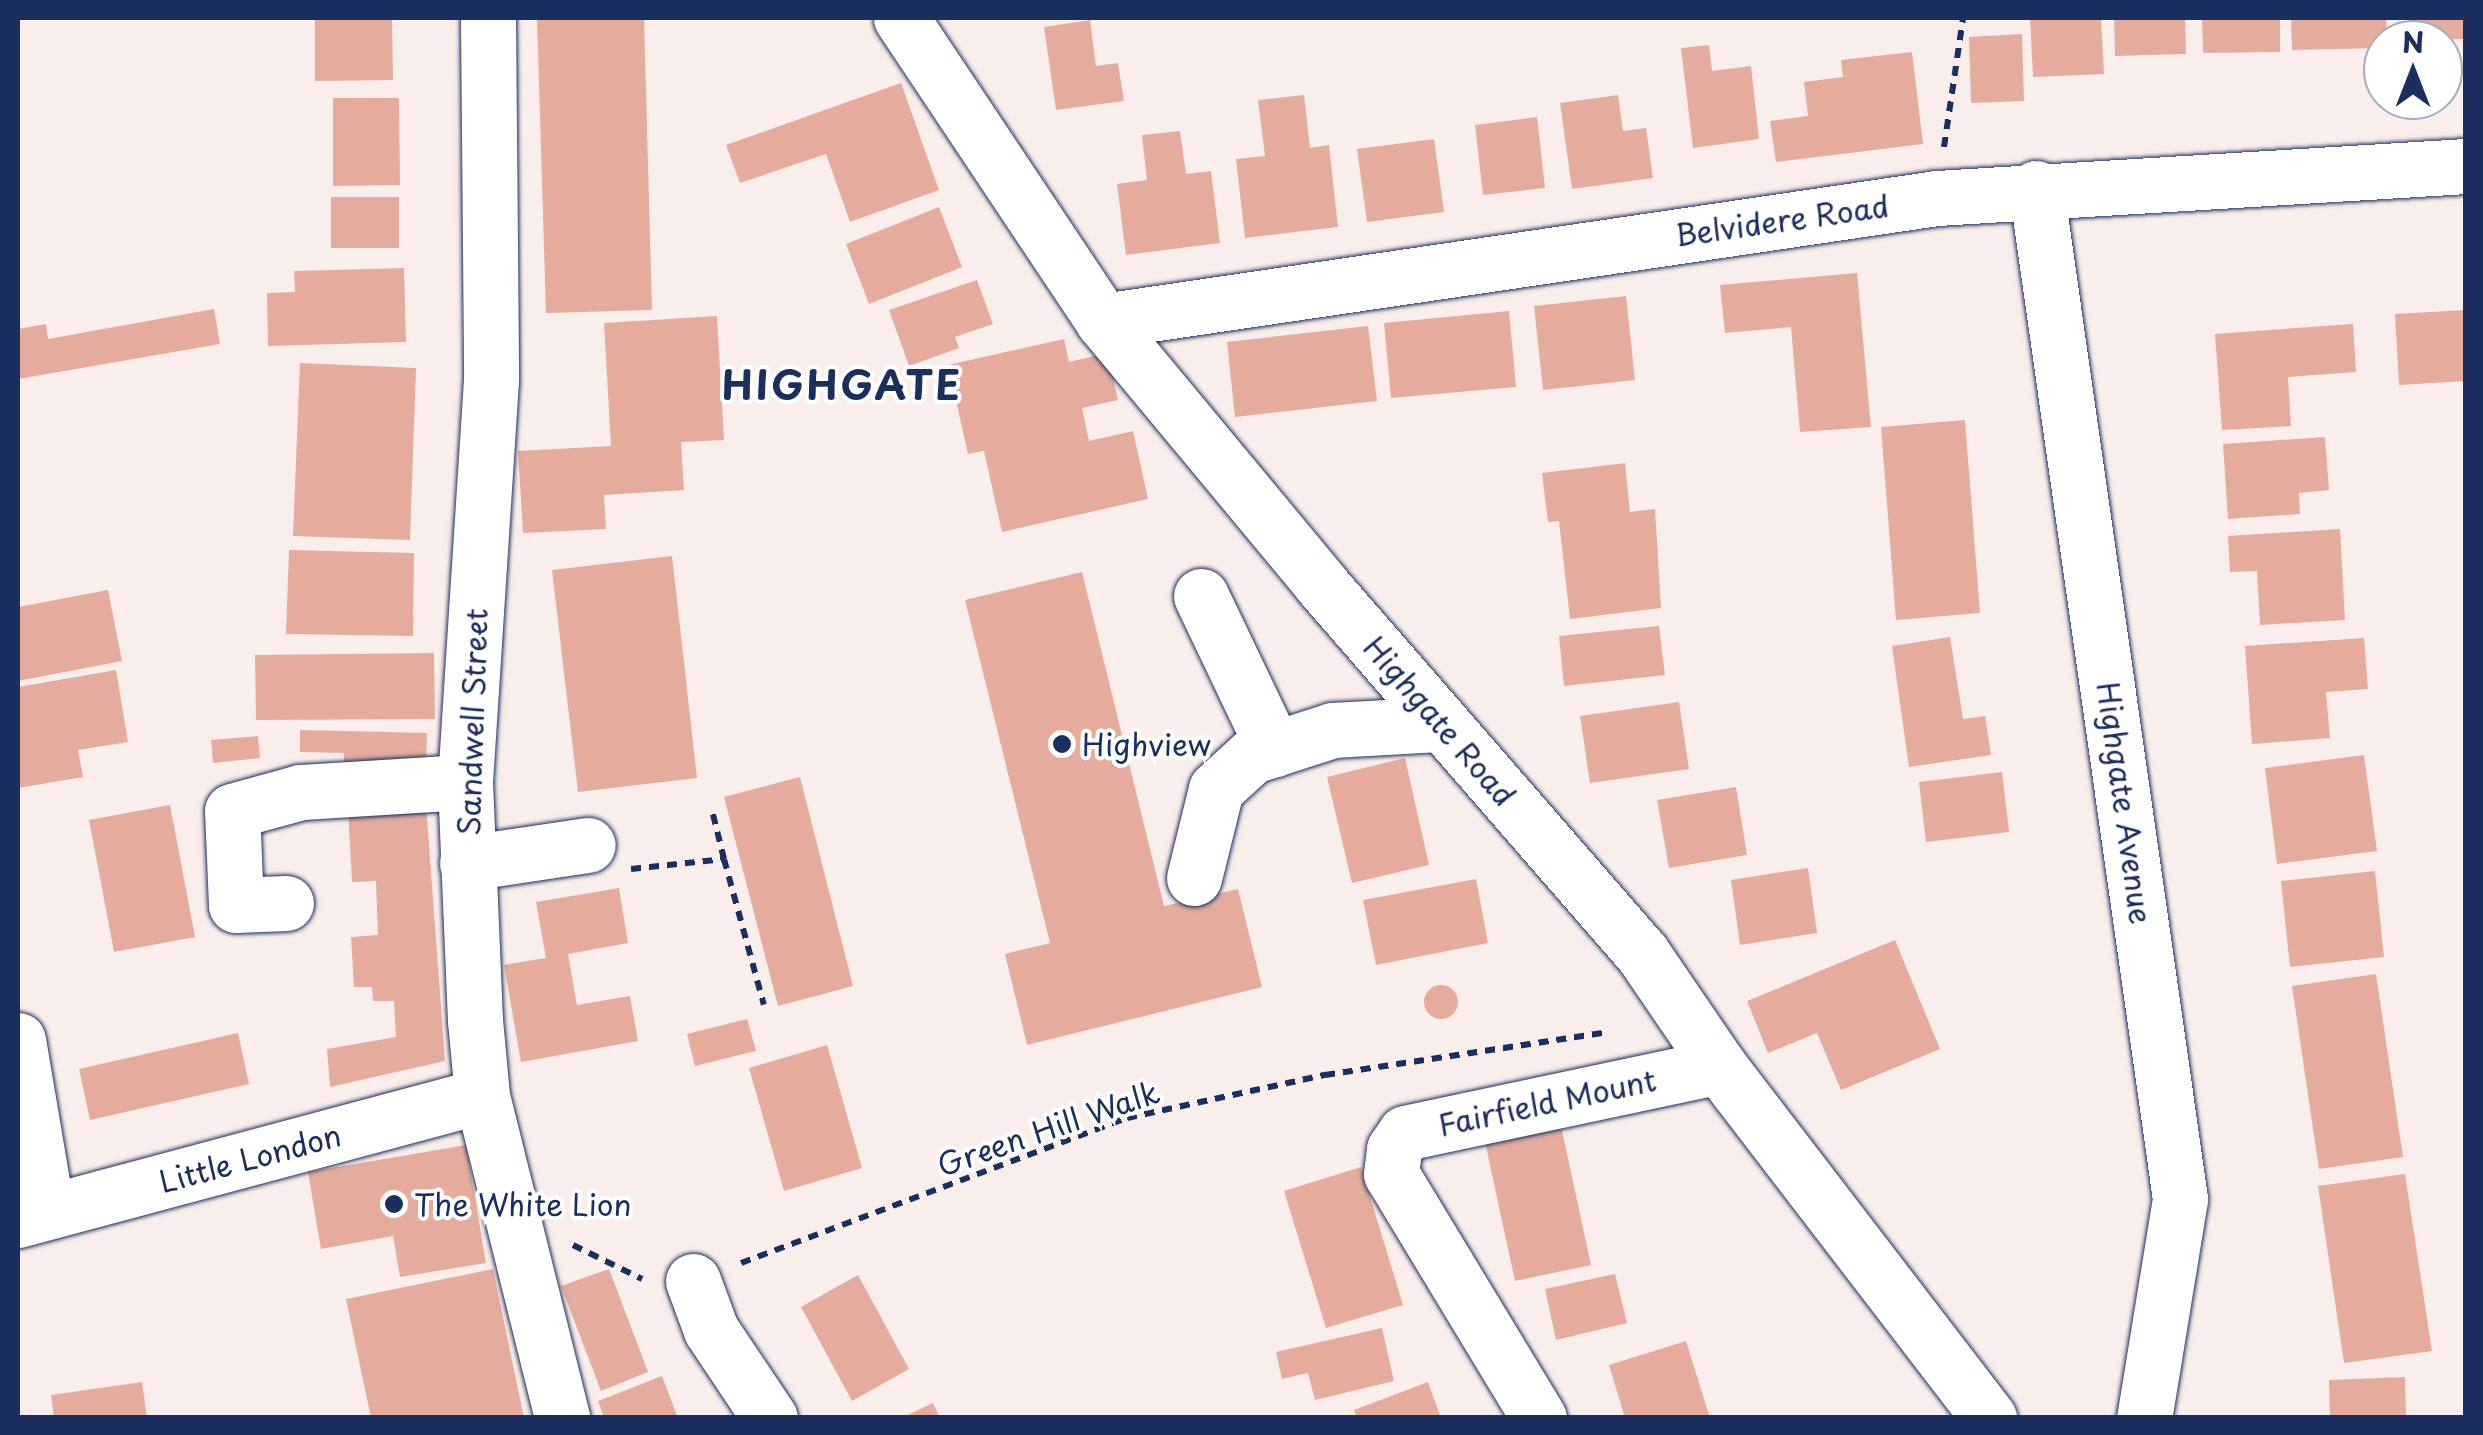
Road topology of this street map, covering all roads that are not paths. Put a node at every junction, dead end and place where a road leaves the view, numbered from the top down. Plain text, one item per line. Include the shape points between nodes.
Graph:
1 (488, 18) edge
2 (901, 18) edge
3 (2466, 166) edge
4 (2036, 188) junction
5 (1103, 321) junction
6 (1201, 596) dead end
7 (1442, 724) junction
8 (1274, 749) junction
9 (465, 782) junction
10 (588, 846) road end
11 (467, 863) junction
12 (1194, 878) dead end
13 (286, 903) dead end
14 (18, 1040) edge
15 (1705, 1046) junction
16 (482, 1096) junction
17 (32, 1216) edge
18 (693, 1281) road end
19 (562, 1418) edge
20 (770, 1418) edge
21 (1539, 1418) edge
22 (1989, 1418) edge
23 (2144, 1418) edge

1 - 9 street, Sandwell Street via 491,380
2 - 5 street, Highgate Road
3 - 4 street, Belvidere Road
4 - 5 street, Belvidere Road
4 - 23 street, Highgate Avenue via 2180,1199
5 - 7 street, Highgate Road
6 - 8 street
7 - 8 street via 1333,730
7 - 15 street, Highgate Road via 1642,953
8 - 12 street via 1252,756 1216,789
9 - 11 street, Sandwell Street
9 - 13 street via 301,792 232,812 236,905
10 - 11 street
11 - 16 street, Sandwell Street
14 - 17 street
15 - 21 street, Fairfield Mount via 1405,1132 1394,1149 1391,1174
15 - 22 street, Highgate Road
16 - 17 street, Little London
16 - 19 street, Sandwell Street
18 - 20 street via 710,1330

